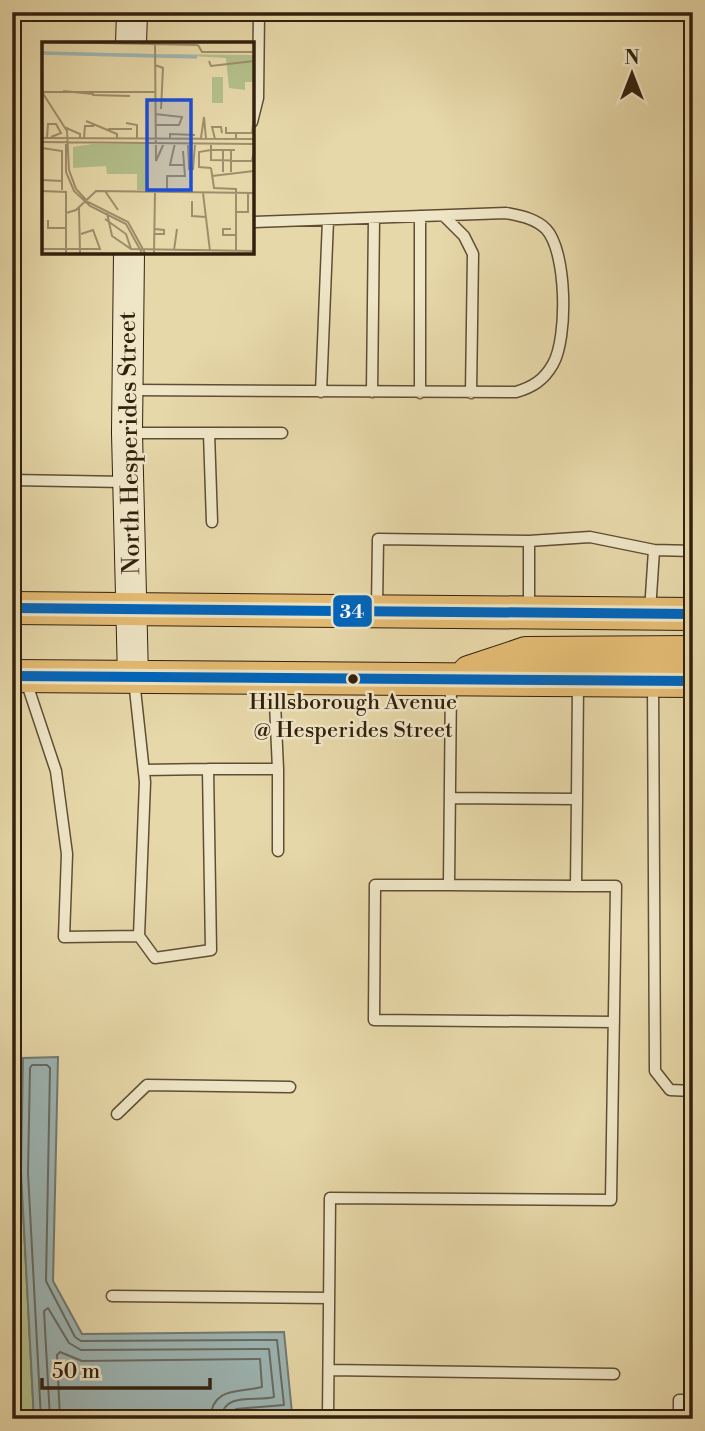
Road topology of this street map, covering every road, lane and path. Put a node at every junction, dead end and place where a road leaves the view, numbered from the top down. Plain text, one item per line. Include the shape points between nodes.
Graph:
1 (132, 12) edge
2 (259, 12) edge
3 (131, 42) edge
4 (254, 113) edge
5 (420, 216) junction
6 (444, 216) junction
7 (374, 218) junction
8 (328, 220) junction
9 (254, 222) edge
10 (129, 254) edge
11 (127, 390) junction
12 (321, 392) junction
13 (372, 392) junction
14 (421, 393) junction
15 (471, 393) junction
16 (127, 433) junction
17 (209, 433) junction
18 (282, 433) dead end
19 (12, 480) edge
20 (128, 482) junction
21 (212, 522) dead end
22 (529, 541) junction
23 (654, 550) junction
24 (693, 551) edge
25 (12, 608) edge
26 (132, 609) junction
27 (377, 611) junction
28 (529, 612) junction
29 (650, 614) junction
30 (693, 614) edge
31 (693, 652) edge
32 (18, 676) edge
33 (134, 677) junction
34 (274, 678) junction
35 (451, 679) junction
36 (578, 680) junction
37 (653, 680) junction
38 (693, 681) edge
39 (208, 769) junction
40 (278, 769) junction
41 (144, 770) junction
42 (451, 798) junction
43 (577, 799) junction
44 (278, 851) dead end
45 (449, 885) junction
46 (576, 886) junction
47 (139, 936) junction
48 (614, 1022) junction
49 (290, 1087) dead end
50 (693, 1091) edge
51 (117, 1114) dead end
52 (112, 1296) dead end
53 (329, 1298) junction
54 (329, 1370) junction
55 (614, 1374) dead end
56 (693, 1400) edge
57 (328, 1419) edge
58 (679, 1419) edge

1 - 3 street
2 - 4 lane
5 - 6 lane
5 - 7 lane
5 - 14 lane
6 - 15 lane via 464,236 473,254
6 - 15 lane via 531,218 546,229 560,254 563,272 559,341 555,361 544,377 516,392
7 - 8 lane
7 - 13 lane
8 - 9 lane
8 - 12 lane
10 - 11 street, North Hesperides Street
11 - 12 lane
11 - 16 street, North Hesperides Street
12 - 13 lane
13 - 14 lane
14 - 15 lane
16 - 17 lane
16 - 20 street, North Hesperides Street
17 - 18 lane
17 - 21 lane
19 - 20 lane
20 - 26 street, North Hesperides Street
22 - 23 lane via 590,537
22 - 27 lane via 378,539
22 - 28 lane
23 - 24 lane
23 - 29 lane
25 - 26 main road
26 - 27 main road
26 - 33 street, North Hesperides Street
27 - 28 main road
28 - 29 main road
29 - 30 main road
31 - 35 main road via 526,653
32 - 33 main road
32 - 47 lane via 56,771 67,854 64,937
33 - 34 main road
33 - 41 lane
34 - 35 main road
34 - 40 lane
35 - 36 main road
35 - 42 lane
36 - 37 main road
36 - 43 lane
37 - 38 main road
37 - 50 lane via 655,1071 670,1090
39 - 40 lane
39 - 41 lane
39 - 47 lane via 211,950 155,958
40 - 44 lane
41 - 47 lane
42 - 43 lane
42 - 45 lane
43 - 46 lane
45 - 46 lane
45 - 48 lane via 375,885 374,1020
46 - 48 lane via 616,887
48 - 53 lane via 611,1200 330,1198
49 - 51 lane via 147,1085
52 - 53 lane
53 - 54 lane
54 - 55 lane
54 - 57 lane
56 - 58 lane via 679,1400

